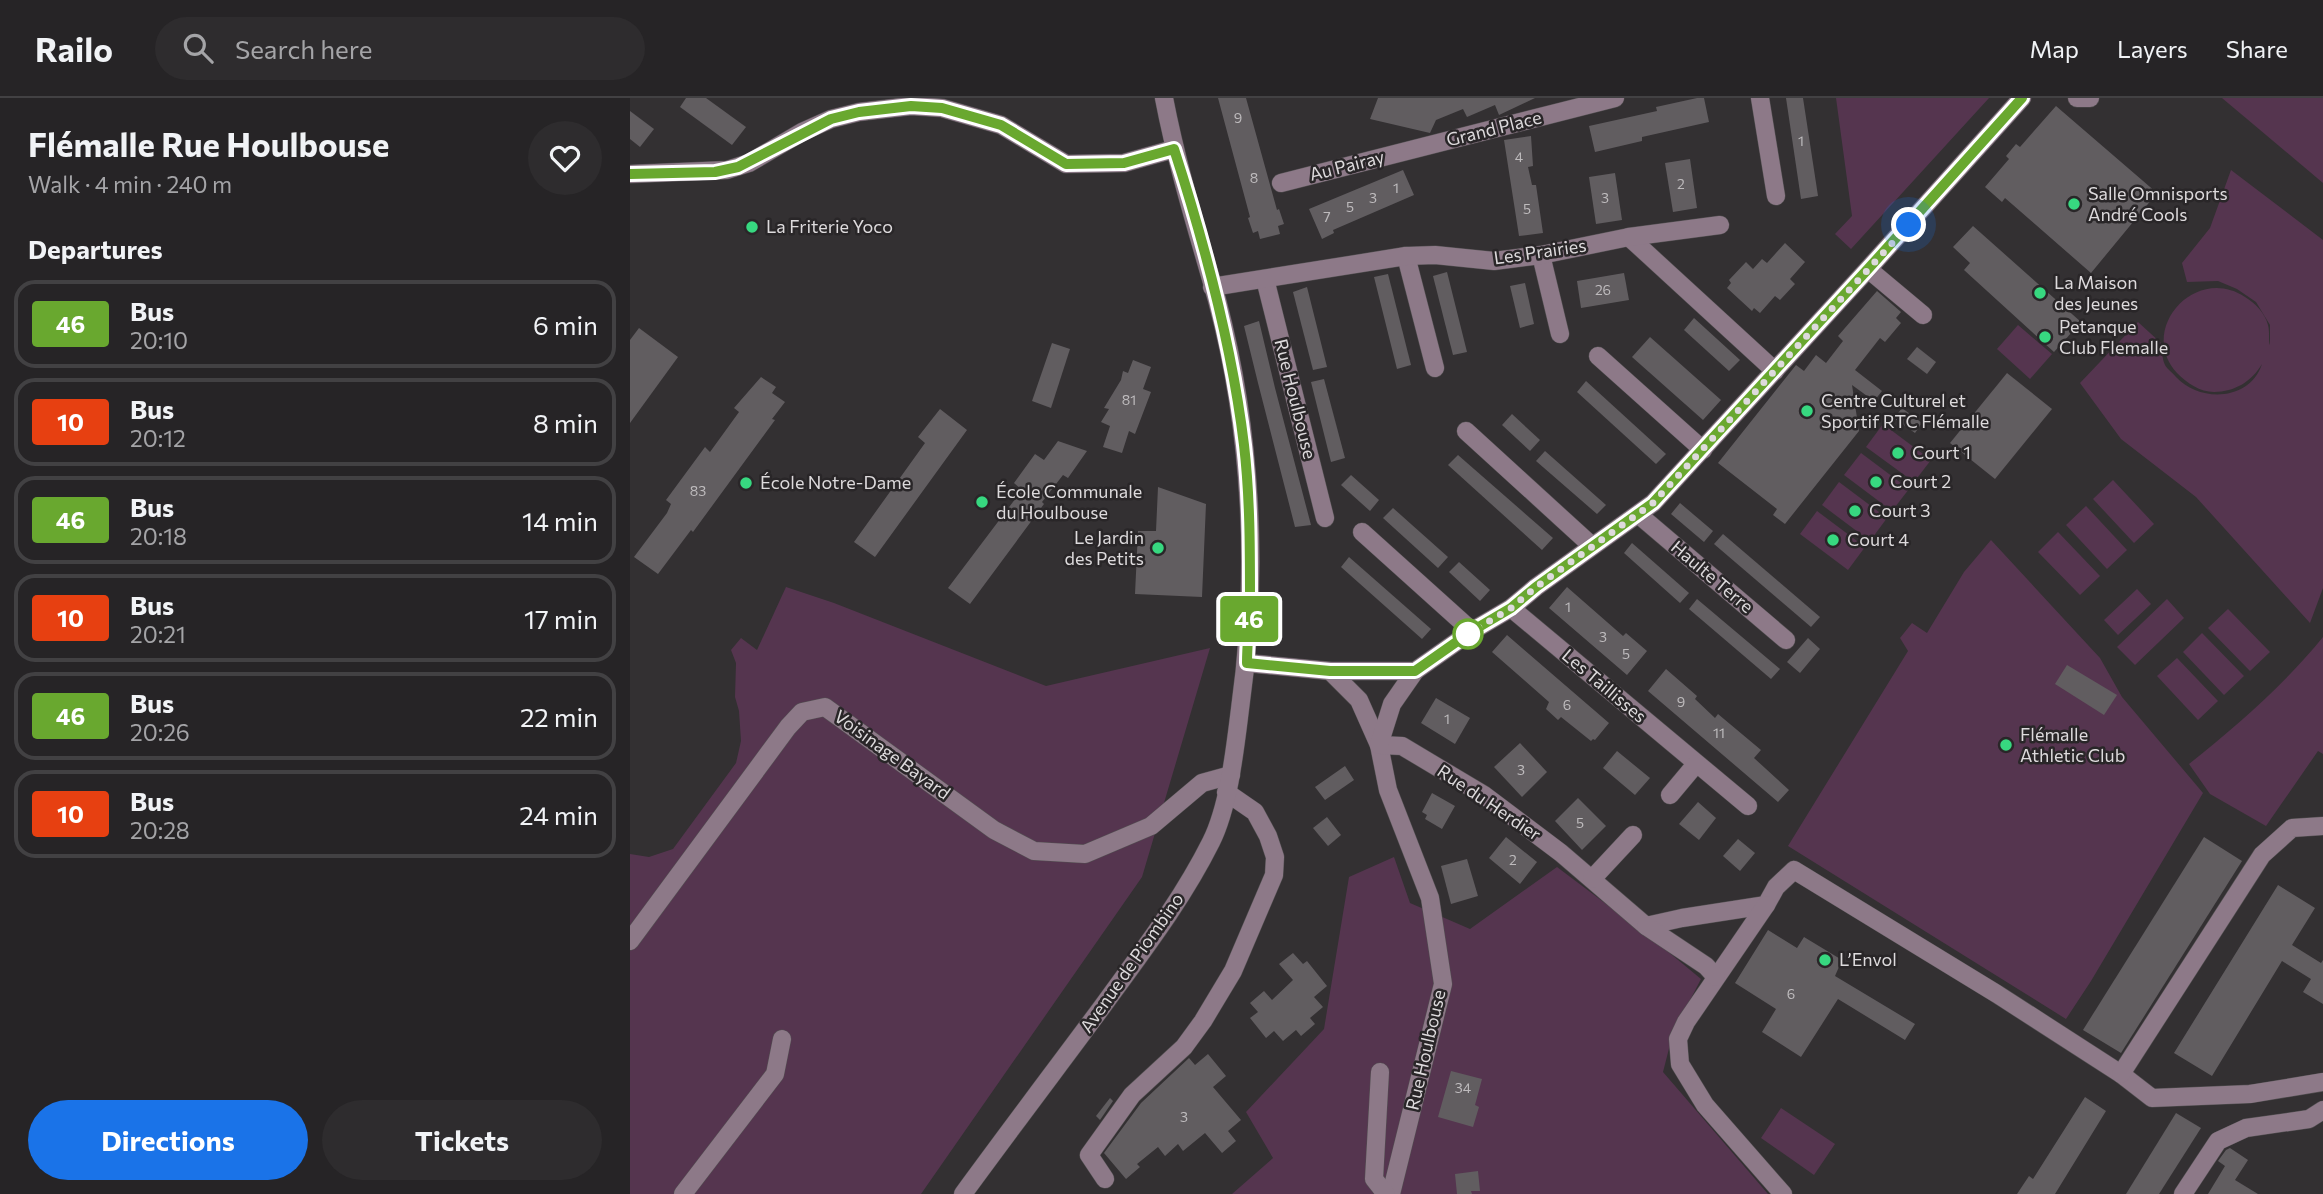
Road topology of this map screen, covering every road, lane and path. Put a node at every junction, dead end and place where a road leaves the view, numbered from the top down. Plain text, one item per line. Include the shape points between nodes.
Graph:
1 (1164, 98) edge
2 (1615, 98) edge
3 (1760, 98) edge
4 (2022, 98) edge
5 (2077, 98) edge
6 (2090, 98) edge
7 (1174, 149) junction
8 (1414, 150) joint
9 (630, 174) edge
10 (1281, 183) dead end
11 (1776, 195) dead end
12 (1720, 225) dead end
13 (1629, 237) junction
14 (1541, 255) junction
15 (1406, 256) junction
16 (1868, 269) junction
17 (1265, 279) junction
18 (1212, 287) junction
19 (1923, 315) dead end
20 (1560, 334) dead end
21 (1598, 356) dead end
22 (1435, 368) dead end
23 (1775, 371) junction
24 (1466, 431) dead end
25 (1703, 450) junction
26 (1639, 514) junction
27 (1325, 519) dead end
28 (1362, 532) dead end
29 (1592, 546) junction
30 (1511, 608) junction
31 (1472, 631) junction
32 (1786, 640) dead end
33 (1247, 663) junction
34 (1330, 671) junction
35 (1415, 671) junction
36 (1379, 745) junction
37 (1696, 764) junction
38 (1228, 783) junction
39 (1670, 795) dead end
40 (1748, 806) dead end
41 (2323, 826) edge
42 (1633, 835) dead end
43 (1592, 879) junction
44 (1766, 905) junction
45 (1646, 926) junction
46 (630, 941) edge
47 (1716, 977) junction
48 (782, 1039) dead end
49 (1380, 1072) dead end
50 (2122, 1074) junction
51 (2323, 1082) edge
52 (2323, 1110) edge
53 (1105, 1179) dead end
54 (683, 1194) edge
55 (964, 1194) edge
56 (1389, 1194) edge
57 (1783, 1194) edge
58 (2183, 1194) edge

1 - 7 street
2 - 8 street, Grand Place
3 - 11 street
4 - 16 street, Rue Houlbouse
5 - 6 street
7 - 9 street via 1124,163 1066,164 1001,125 942,108 911,106 831,119 738,167 715,172
7 - 18 street
8 - 10 street, Au Pairay
12 - 13 street, Les Prairies
13 - 14 street, Les Prairies
13 - 23 street
14 - 15 street, Les Prairies via 1494,261
14 - 20 street
15 - 17 street, Les Prairies
15 - 22 street
16 - 19 street
16 - 23 street, Rue Houlbouse
17 - 18 street, Les Prairies
17 - 27 street, Rue Houlbouse
18 - 33 street via 1244,446 1249,522
21 - 25 street
23 - 25 street, Rue Houlbouse
24 - 29 street
25 - 26 street, Rue Houlbouse
26 - 29 street, Rue Houlbouse
26 - 32 street, Haulte Terre
28 - 31 street
29 - 30 street, Rue Houlbouse
30 - 31 street, Rue Houlbouse
30 - 37 street, Les Taillisses
31 - 35 street, Rue Houlbouse
33 - 34 street
33 - 38 street, Avenue de Piombino
34 - 35 street
34 - 36 street, Rue Houlbouse via 1359,700
35 - 36 street, Rue Houlbouse via 1392,704
36 - 43 street, Rue du Herdier via 1402,746 1484,795
36 - 56 street, Rue Houlbouse via 1388,790 1430,898 1443,984
37 - 39 street
37 - 40 street, Les Taillisses
38 - 46 street, Voisinage Bayard via 1202,783 1152,826 1085,855 1034,852 994,830 825,707 802,712
38 - 53 street via 1255,812 1268,836 1275,857 1274,875 1233,971 1203,1021 1184,1046 1132,1095 1089,1155
38 - 55 street, Avenue de Piombino via 1212,839 1169,915
41 - 50 street via 2292,828 2262,855
42 - 43 street
43 - 45 street, Rue du Herdier
44 - 45 street
44 - 47 street
44 - 50 street via 1794,870 1803,874
45 - 47 street, Rue du Herdier
47 - 57 street via 1678,1039 1679,1064 1705,1105
48 - 54 street via 775,1074
49 - 56 street via 1374,1179
50 - 51 street via 2152,1098 2250,1094
52 - 58 street via 2309,1119 2246,1128 2218,1141

